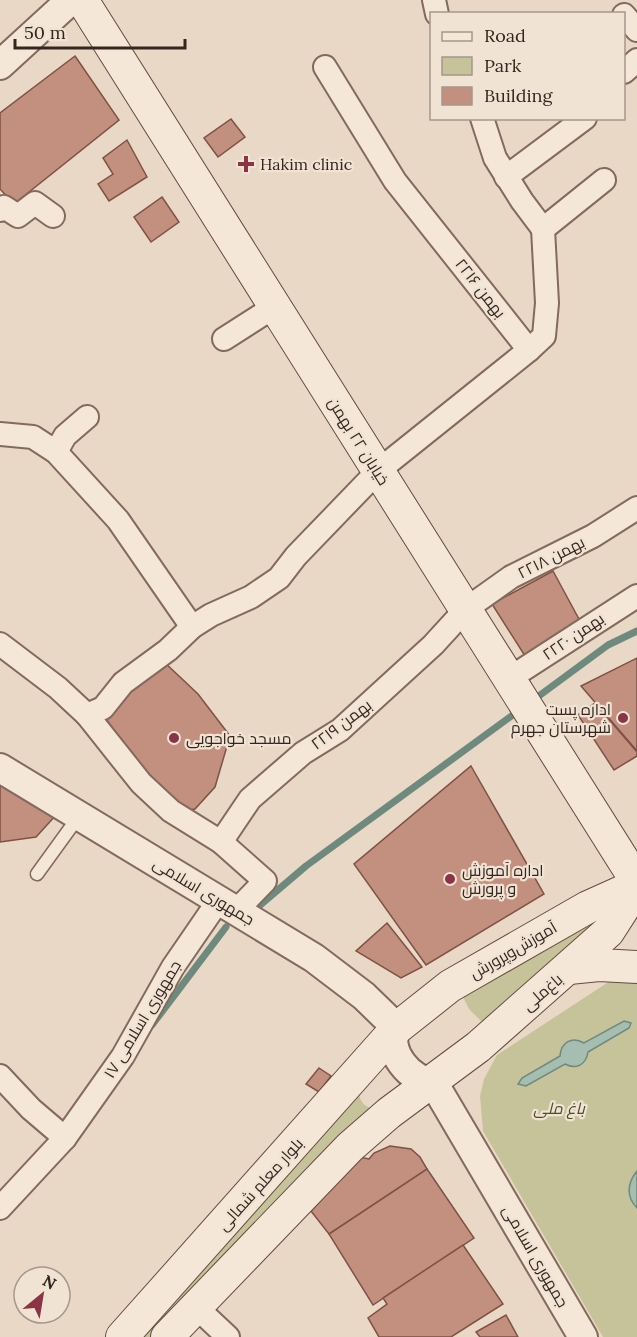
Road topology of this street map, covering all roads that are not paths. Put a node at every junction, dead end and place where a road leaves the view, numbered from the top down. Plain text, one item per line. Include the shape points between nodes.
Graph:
1 (70, 0) edge
2 (82, 0) edge
3 (610, 0) edge
4 (621, 12) edge
5 (625, 16) edge
6 (637, 30) edge
7 (0, 65) edge
8 (325, 67) dead end
9 (483, 120) edge
10 (582, 120) edge
11 (506, 177) junction
12 (604, 180) dead end
13 (0, 210) edge
14 (53, 216) dead end
15 (543, 229) junction
16 (274, 307) junction
17 (224, 339) dead end
18 (529, 350) junction
19 (87, 417) dead end
20 (0, 434) edge
21 (56, 452) junction
22 (378, 471) junction
23 (637, 508) edge
24 (637, 596) edge
25 (466, 609) junction
26 (192, 627) junction
27 (0, 644) edge
28 (510, 678) junction
29 (87, 715) junction
30 (0, 768) edge
31 (79, 816) junction
32 (221, 842) junction
33 (38, 874) dead end
34 (637, 885) edge
35 (227, 906) junction
36 (588, 907) junction
37 (608, 932) junction
38 (637, 967) edge
39 (569, 969) junction
40 (397, 1029) junction
41 (0, 1076) edge
42 (433, 1082) junction
43 (65, 1138) junction
44 (0, 1208) edge
45 (195, 1306) junction
46 (122, 1337) edge
47 (167, 1337) edge
48 (228, 1337) edge
49 (583, 1337) edge

1 - 7 street
2 - 16 main road, خیابان ۲۲ بهمن
3 - 4 street
5 - 6 street
8 - 18 street, ۲۲بهمن ۱۶ via 395,181
9 - 11 street
10 - 11 street
11 - 15 street
12 - 15 street
13 - 14 street via 4,207 18,216 35,203
15 - 18 street via 547,303 544,336
16 - 17 street
16 - 22 main road, خیابان ۲۲ بهمن
18 - 22 street
19 - 21 street via 65,436
20 - 21 street via 33,437
21 - 26 street via 118,520
22 - 25 main road, خیابان ۲۲ بهمن
22 - 26 street via 279,578
23 - 25 street, ۲۲بهمن ۱۸ via 593,536 511,577
24 - 28 street, ۲۲بهمن ۲۰
25 - 28 main road, خیابان ۲۲ بهمن
25 - 32 street, ۲۲بهمن ۱۹ via 433,645 340,730 303,753 250,799
26 - 29 street via 123,683 103,708
27 - 29 street
28 - 34 main road, خیابان ۲۲ بهمن
29 - 32 street via 141,783 171,811
30 - 31 street, جمهوری اسلامی
31 - 33 lane
31 - 35 street, جمهوری اسلامی
32 - 35 street, جمهوری اسلامی ۱۷ via 265,881
34 - 36 main road, آموزش‌و‌پرورش
34 - 37 main road, باغ‌ملی
35 - 40 street, جمهوری اسلامی via 314,958 364,996
35 - 43 street, جمهوری اسلامی ۱۷ via 173,967 123,1056
36 - 37 main road via 606,913
36 - 40 main road, آموزش‌و‌پرورش via 450,986
37 - 39 main road, باغ‌ملی
38 - 39 main road
39 - 42 main road, باغ‌ملی
40 - 42 street via 394,1044 403,1064 424,1083
40 - 46 main road, بلوار معلم شمالی
41 - 43 street
42 - 45 main road via 350,1147
42 - 49 street, جمهوری اسلامی
43 - 44 street, جمهوری اسلامی ۱۷
45 - 47 main road
45 - 48 street

